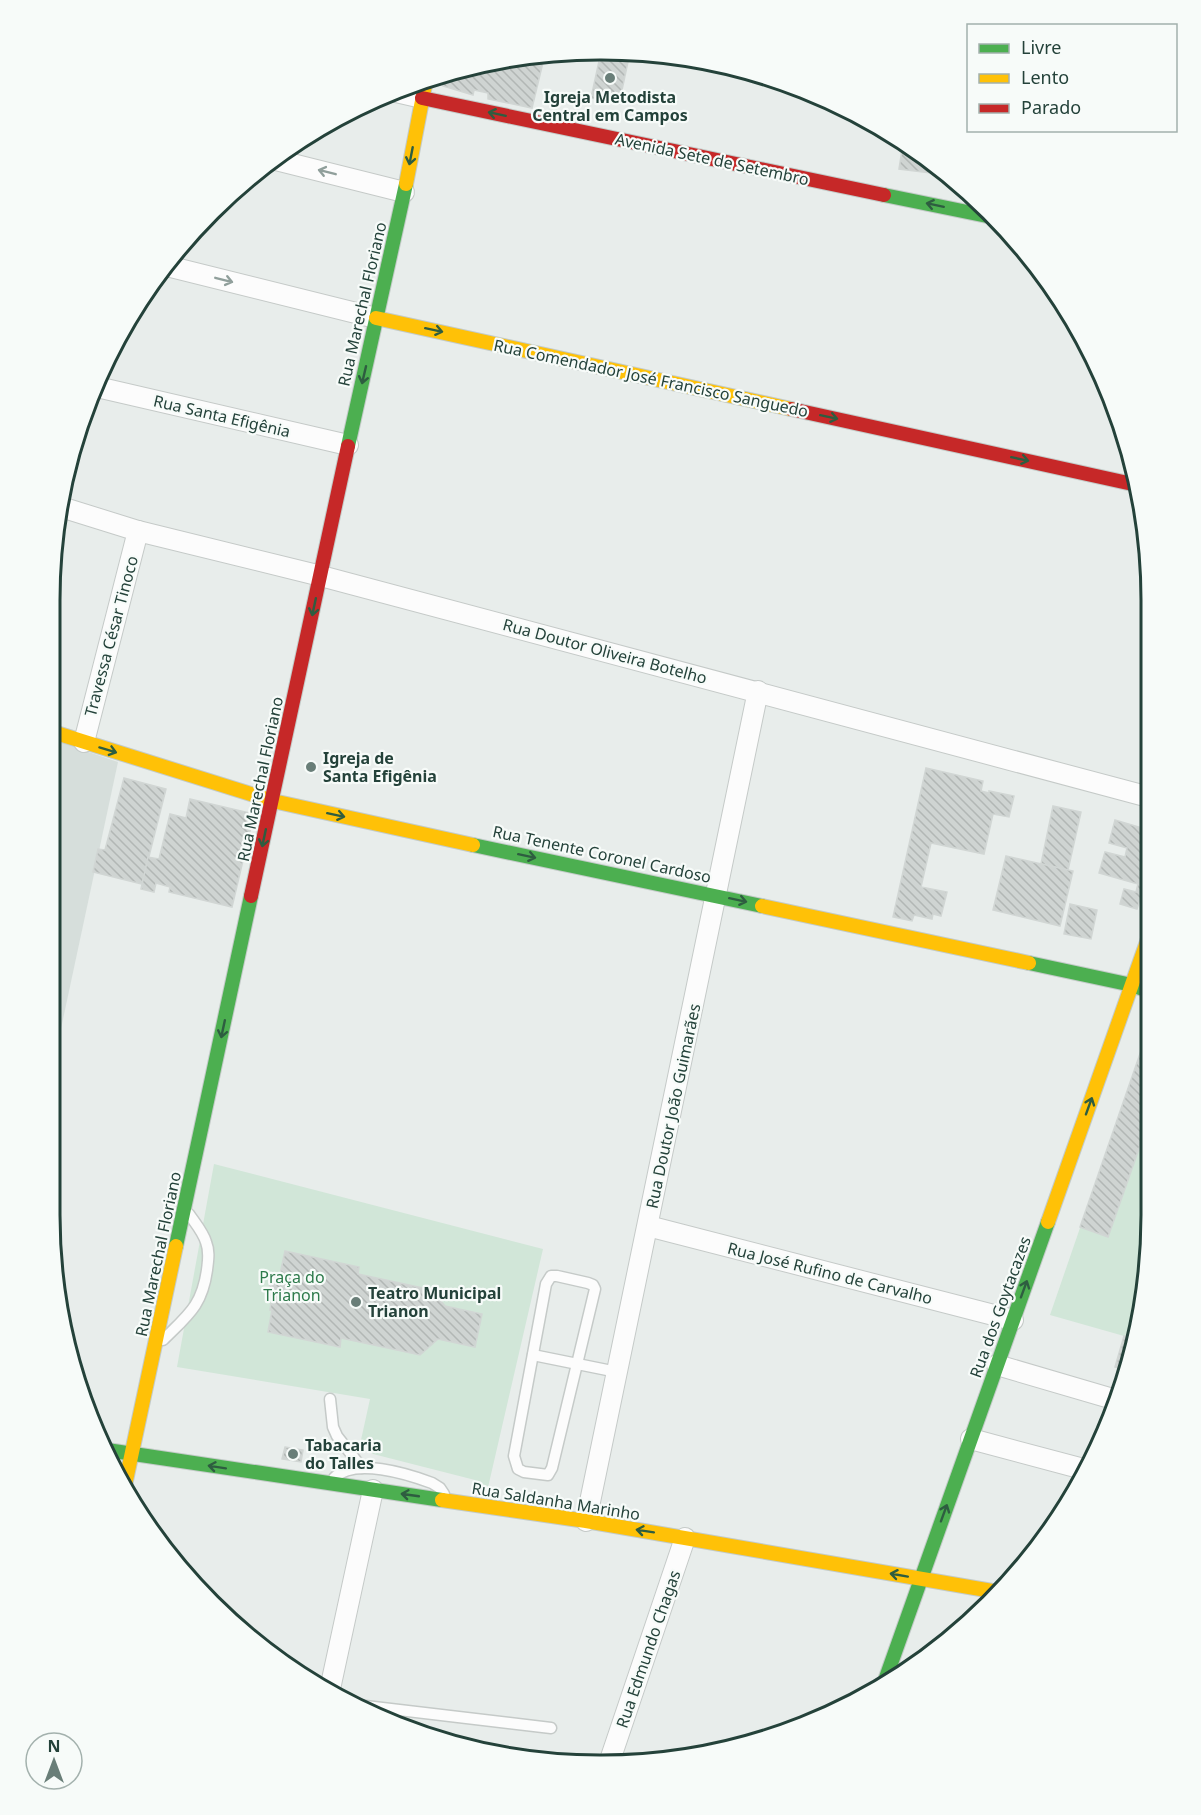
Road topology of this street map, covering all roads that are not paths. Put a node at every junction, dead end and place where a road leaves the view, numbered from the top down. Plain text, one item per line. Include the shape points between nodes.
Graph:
1 (426, 89) edge
2 (424, 90) edge
3 (285, 162) edge
4 (404, 192) junction
5 (979, 214) edge
6 (175, 268) edge
7 (376, 318) junction
8 (103, 389) edge
9 (348, 445) junction
10 (1128, 483) edge
11 (68, 509) edge
12 (138, 531) junction
13 (321, 576) junction
14 (758, 691) junction
15 (60, 734) edge
16 (84, 742) junction
17 (1141, 795) edge
18 (273, 801) junction
19 (716, 895) junction
20 (1141, 959) edge
21 (1132, 985) junction
22 (1141, 988) edge
23 (184, 1208) junction
24 (648, 1226) junction
25 (1013, 1320) junction
26 (154, 1348) junction
27 (533, 1355) junction
28 (576, 1364) junction
29 (997, 1365) junction
30 (618, 1372) junction
31 (1108, 1398) edge
32 (330, 1399) dead end
33 (970, 1439) junction
34 (115, 1451) edge
35 (131, 1454) junction
36 (362, 1468) junction
37 (1078, 1468) edge
38 (127, 1475) edge
39 (331, 1484) junction
40 (373, 1490) junction
41 (446, 1501) junction
42 (586, 1521) junction
43 (685, 1538) junction
44 (921, 1578) junction
45 (989, 1590) edge
46 (887, 1673) edge
47 (331, 1684) edge
48 (380, 1708) edge
49 (551, 1728) dead end
50 (612, 1755) edge

5 -> 1 main road, Avenida Sete de Setembro
2 -> 4 main road, Rua Marechal Floriano
4 -> 3 street
4 - 7 main road, Rua Marechal Floriano
6 -> 7 street, Rua Comendador José Francisco Sanguedo
7 -> 9 main road, Rua Marechal Floriano
7 -> 10 main road, Rua Comendador José Francisco Sanguedo
8 - 9 street, Rua Santa Efigênia
9 - 13 main road, Rua Marechal Floriano
11 - 12 street, Rua Doutor Oliveira Botelho
12 - 13 street, Rua Doutor Oliveira Botelho
12 - 16 street, Travessa César Tinoco
13 - 14 street, Rua Doutor Oliveira Botelho
13 -> 18 main road, Rua Marechal Floriano
14 - 17 street, Rua Doutor Oliveira Botelho
14 - 19 street, Rua Doutor João Guimarães
15 - 16 main road, Rua Tenente Coronel Cardoso
16 -> 18 main road, Rua Tenente Coronel Cardoso
18 -> 19 main road, Rua Tenente Coronel Cardoso
18 -> 23 main road, Rua Marechal Floriano
19 -> 21 main road, Rua Tenente Coronel Cardoso
19 - 24 street, Rua Doutor João Guimarães
20 - 21 main road, Rua dos Goytacazes
21 - 22 main road, Rua Tenente Coronel Cardoso
25 -> 21 main road, Rua dos Goytacazes
23 - 26 main road, Rua Marechal Floriano
23 - 26 lane via 208,1245 204,1289 199,1302
24 - 25 street, Rua José Rufino de Carvalho
24 - 30 street, Rua Doutor João Guimarães
25 - 29 main road, Rua dos Goytacazes
26 - 35 main road, Rua Marechal Floriano
27 - 28 lane
27 - 28 lane via 546,1284 551,1276 557,1276 588,1283 595,1289
27 - 28 lane via 514,1456 518,1469 524,1472 550,1472
28 - 30 lane
29 - 31 street
29 - 33 main road, Rua dos Goytacazes
30 - 42 street, Rua Doutor João Guimarães
32 - 36 lane via 337,1436
33 - 37 street
44 -> 33 main road, Rua dos Goytacazes
34 - 35 main road, Rua Saldanha Marinho
35 - 38 main road, Rua Marechal Floriano
39 -> 35 main road, Rua Saldanha Marinho
36 - 39 lane via 341,1472
36 - 41 lane via 432,1483 440,1488
39 - 40 main road, Rua Saldanha Marinho
41 -> 40 main road, Rua Saldanha Marinho
40 - 47 street
41 - 42 main road, Rua Saldanha Marinho
43 -> 42 main road, Rua Saldanha Marinho
44 -> 43 main road, Rua Saldanha Marinho
43 - 50 street, Rua Edmundo Chagas
44 - 45 main road, Rua Saldanha Marinho
44 - 46 main road, Rua dos Goytacazes
48 - 49 lane

